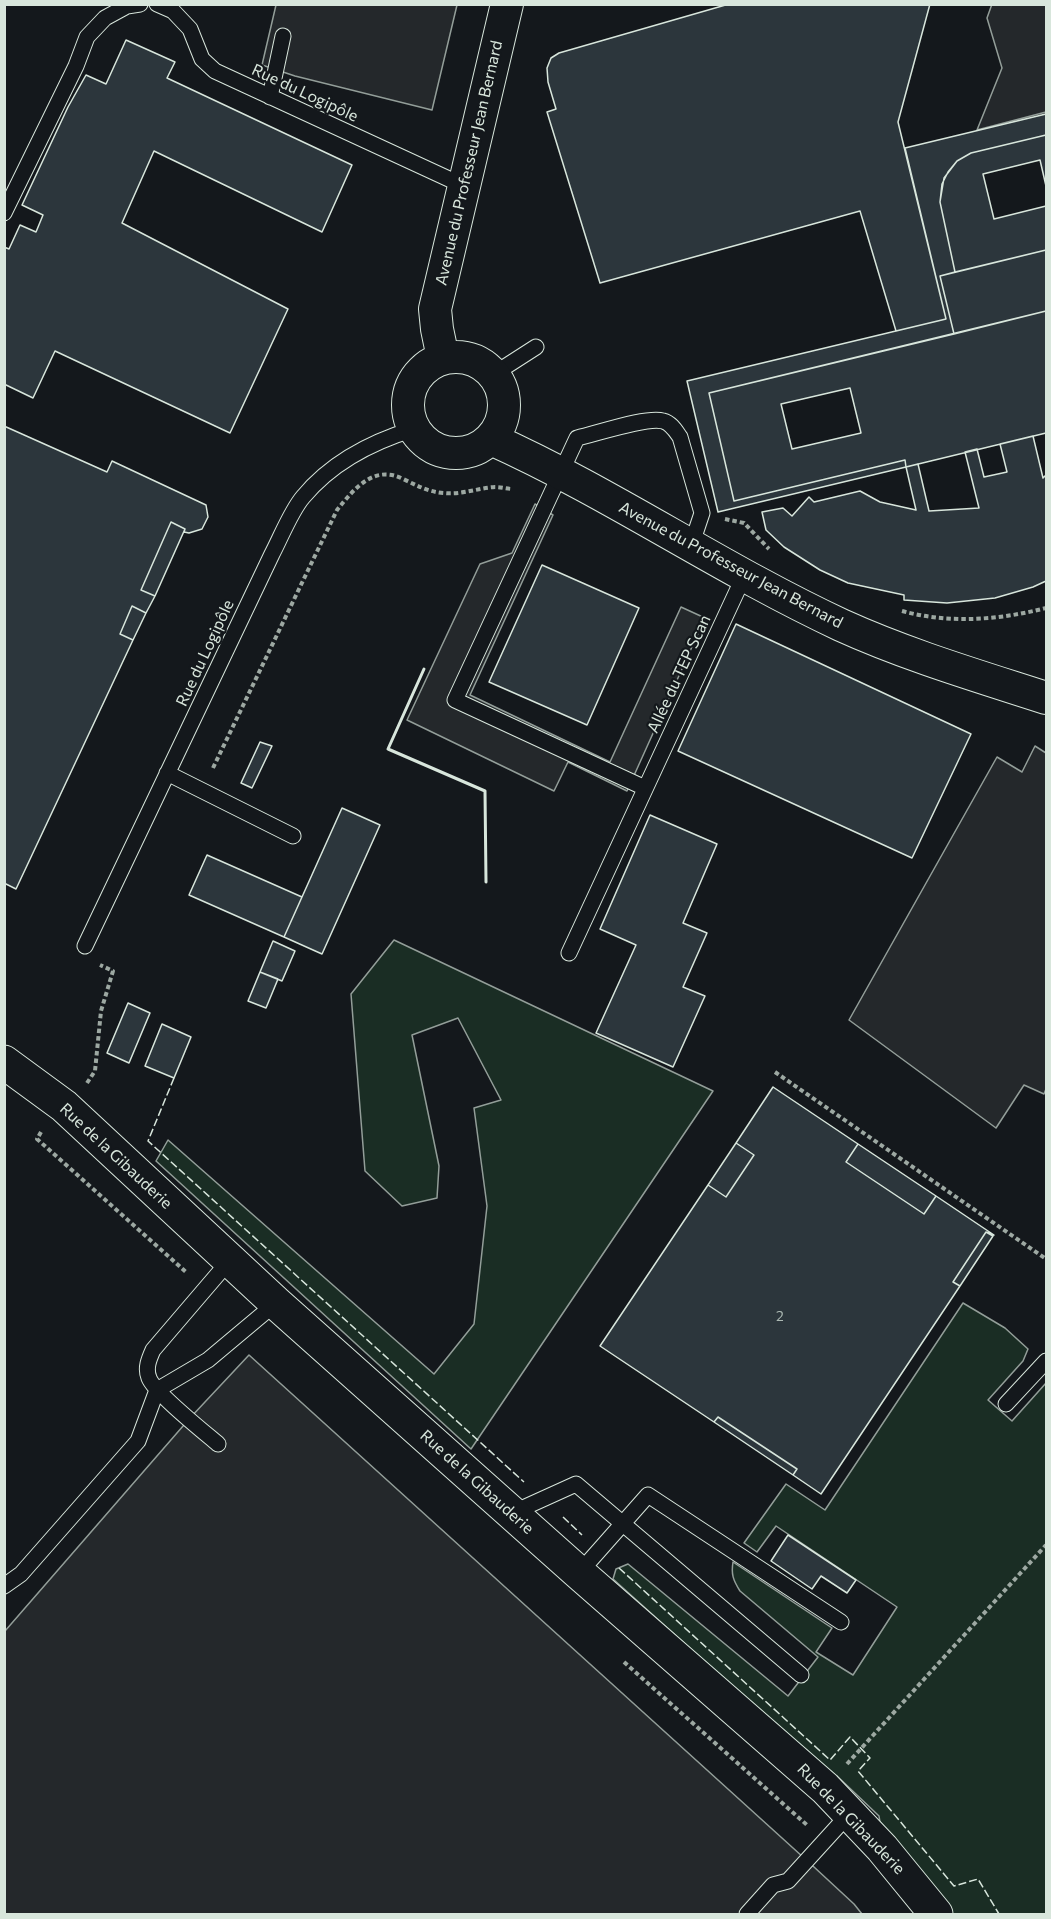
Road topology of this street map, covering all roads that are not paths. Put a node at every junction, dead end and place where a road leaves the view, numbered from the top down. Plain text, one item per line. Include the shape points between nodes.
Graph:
1 (140, 4) edge
2 (157, 4) edge
3 (507, 4) edge
4 (284, 36) dead end
5 (270, 97) junction
6 (464, 186) junction
7 (4, 213) edge
8 (536, 347) dead end
9 (443, 358) junction
10 (494, 374) junction
11 (414, 429) junction
12 (491, 439) junction
13 (561, 474) junction
14 (691, 546) junction
15 (744, 576) junction
16 (1047, 698) edge
17 (167, 773) junction
18 (645, 788) junction
19 (293, 836) dead end
20 (85, 946) dead end
21 (569, 953) dead end
22 (4, 1062) edge
23 (230, 1260) junction
24 (276, 1303) junction
25 (1047, 1361) edge
26 (158, 1390) junction
27 (1006, 1404) dead end
28 (218, 1444) dead end
29 (512, 1513) junction
30 (623, 1524) junction
31 (579, 1573) junction
32 (4, 1586) edge
33 (841, 1622) dead end
34 (801, 1675) dead end
35 (849, 1814) junction
36 (747, 1914) edge
37 (936, 1914) edge

1 - 7 lane via 105,18 87,37
2 - 5 lane, Rue du Logipôle via 173,11 190,29 202,59 215,71
3 - 6 street, Avenue du Professeur Jean Bernard
4 - 5 lane
5 - 6 lane, Rue du Logipôle
6 - 9 street, Avenue du Professeur Jean Bernard via 435,309
8 - 10 lane
9 - 10 street via 476,360
9 - 11 street via 429,364 410,388 408,415
10 - 12 street via 504,395 505,411
11 - 12 street via 435,449 450,453 465,453
11 - 17 lane, Rue du Logipôle via 387,437 338,462 302,498
12 - 13 street, Avenue du Professeur Jean Bernard
13 - 14 street, Avenue du Professeur Jean Bernard
13 - 14 lane via 577,438 648,420 673,426 680,437 702,513
13 - 18 lane via 455,700
14 - 15 street, Avenue du Professeur Jean Bernard
15 - 16 street, Avenue du Professeur Jean Bernard via 842,625 944,665
15 - 18 lane, Allée du TEP Scan
17 - 19 lane
17 - 20 lane, Rue du Logipôle
18 - 21 lane, Allée du TEP Scan
22 - 23 street, Rue de la Gibauderie via 64,1107
23 - 24 street, Rue de la Gibauderie
23 - 26 lane via 153,1350 147,1361 148,1377
24 - 26 lane via 208,1360
24 - 29 street, Rue de la Gibauderie
25 - 27 lane
26 - 28 lane
26 - 32 lane via 138,1441 21,1574
29 - 30 lane via 576,1484
29 - 31 street, Rue de la Gibauderie
30 - 31 lane
30 - 33 lane via 648,1495
30 - 34 lane
31 - 35 street, Rue de la Gibauderie via 825,1788
35 - 36 lane via 788,1881 770,1882
35 - 37 street, Rue de la Gibauderie

